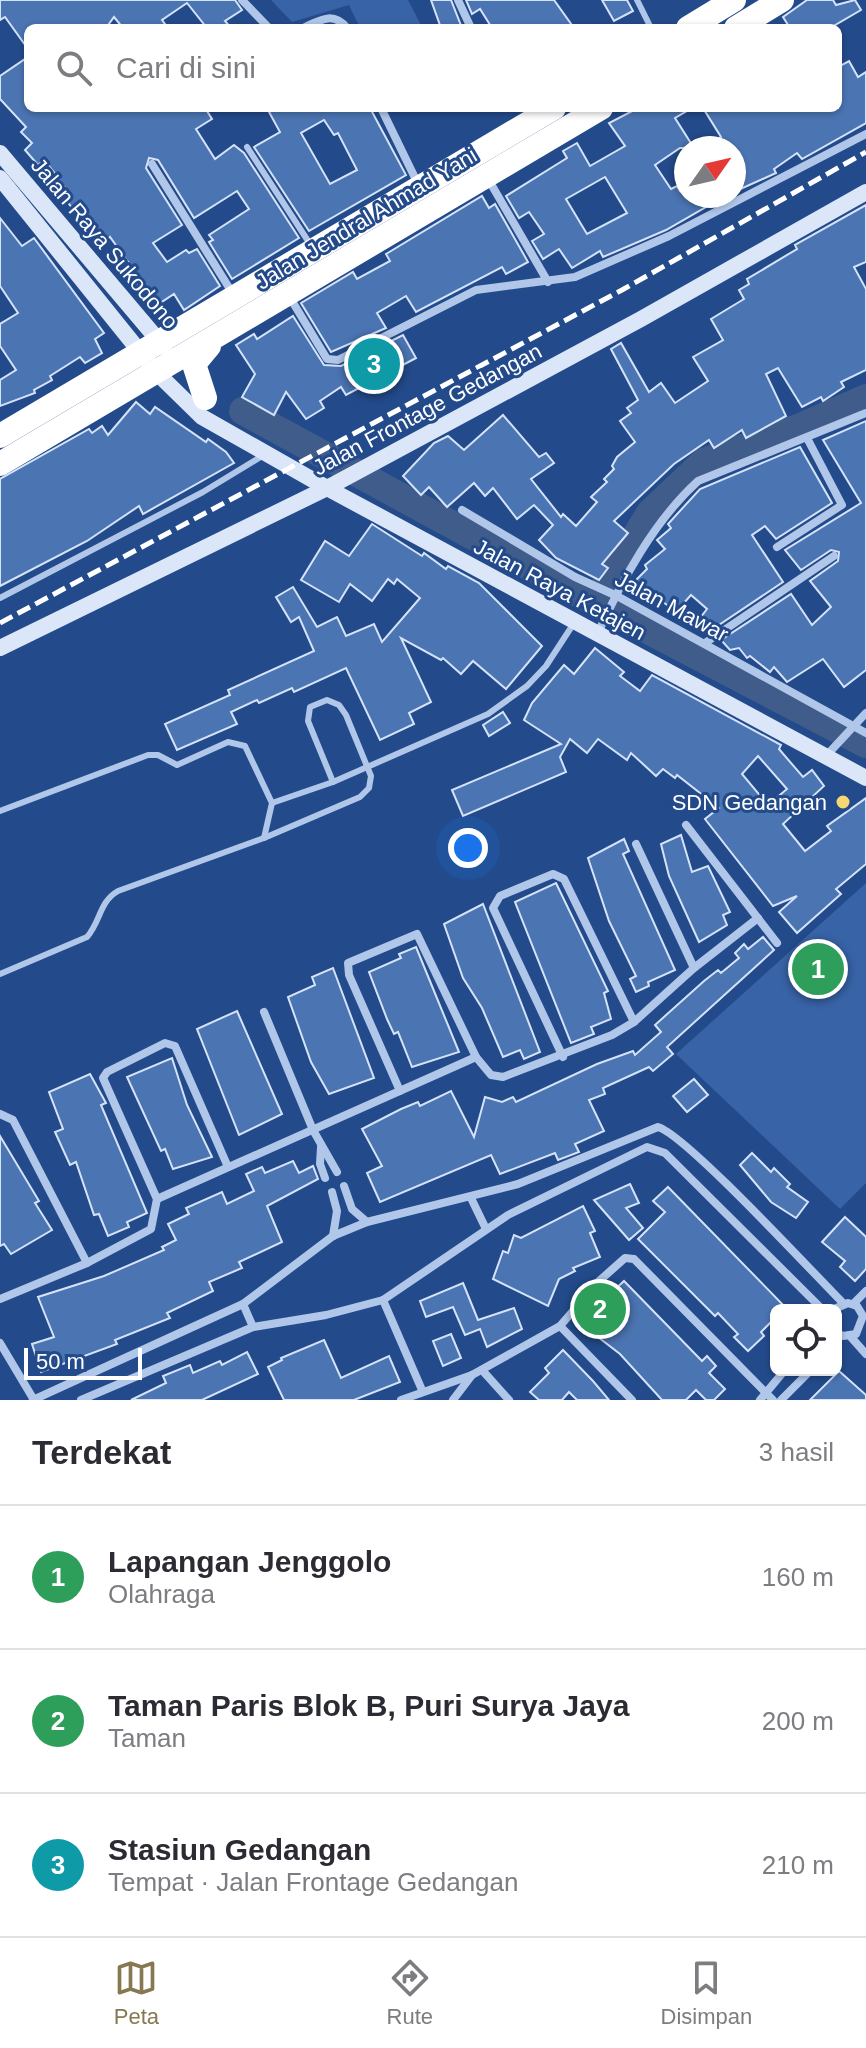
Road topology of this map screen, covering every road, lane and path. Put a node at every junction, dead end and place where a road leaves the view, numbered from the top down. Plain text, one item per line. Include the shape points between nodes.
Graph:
1 (242, 0) edge
2 (458, 0) edge
3 (637, 0) edge
4 (734, 0) edge
5 (782, 0) edge
6 (265, 24) edge
7 (312, 24) edge
8 (343, 24) edge
9 (469, 24) edge
10 (649, 24) edge
11 (695, 24) edge
12 (743, 24) edge
13 (383, 112) edge
14 (544, 112) edge
15 (594, 112) edge
16 (866, 134) edge
17 (247, 147) dead end
18 (0, 153) edge
19 (152, 164) dead end
20 (486, 177) junction
21 (0, 178) edge
22 (420, 188) junction
23 (866, 192) edge
24 (315, 251) junction
25 (548, 282) junction
26 (288, 295) junction
27 (236, 298) junction
28 (223, 334) junction
29 (159, 358) junction
30 (205, 398) junction
31 (866, 413) edge
32 (1, 432) edge
33 (234, 436) junction
34 (807, 438) junction
35 (267, 453) junction
36 (0, 464) edge
37 (327, 488) junction
38 (462, 510) dead end
39 (777, 547) dead end
40 (834, 556) dead end
41 (617, 596) junction
42 (0, 598) edge
43 (574, 622) junction
44 (599, 630) junction
45 (705, 643) junction
46 (0, 648) edge
47 (866, 713) edge
48 (850, 730) junction
49 (866, 733) edge
50 (828, 754) junction
51 (368, 767) junction
52 (866, 778) edge
53 (333, 782) junction
54 (272, 803) junction
55 (0, 811) edge
56 (686, 825) dead end
57 (264, 838) junction
58 (636, 844) dead end
59 (758, 918) junction
60 (777, 943) dead end
61 (694, 968) junction
62 (0, 974) edge
63 (264, 1012) dead end
64 (634, 1022) junction
65 (476, 1057) junction
66 (563, 1057) junction
67 (400, 1091) junction
68 (0, 1114) edge
69 (313, 1130) junction
70 (321, 1146) junction
71 (228, 1167) junction
72 (337, 1172) dead end
73 (712, 1172) junction
74 (325, 1178) dead end
75 (700, 1185) junction
76 (344, 1186) dead end
77 (332, 1192) dead end
78 (471, 1198) junction
79 (157, 1199) junction
80 (367, 1222) junction
81 (486, 1229) junction
82 (333, 1236) junction
83 (87, 1263) junction
84 (866, 1291) edge
85 (0, 1299) edge
86 (383, 1300) junction
87 (843, 1303) joint
88 (243, 1304) junction
89 (817, 1304) edge
90 (853, 1304) junction
91 (865, 1319) edge
92 (560, 1326) junction
93 (253, 1327) junction
94 (843, 1335) edge
95 (0, 1343) edge
96 (866, 1354) edge
97 (124, 1361) junction
98 (482, 1370) junction
99 (472, 1375) junction
100 (780, 1376) edge
101 (805, 1376) edge
102 (132, 1378) junction
103 (422, 1390) junction
104 (762, 1396) edge
105 (34, 1400) edge
106 (81, 1400) edge
107 (401, 1400) edge
108 (453, 1400) edge
109 (509, 1400) edge
110 (632, 1400) edge
111 (773, 1400) edge
112 (781, 1400) edge

1 - 6 street
2 - 9 street
3 - 10 lane
4 - 11 highway
5 - 12 highway
7 - 8 street via 327,17
13 - 22 street
14 - 22 highway, Jalan Jendral Ahmad Yani
15 - 20 highway, Jalan Jendral Ahmad Yani
16 - 25 street via 669,236 575,277
17 - 24 lane
18 - 29 street, Jalan Raya Sukodono
19 - 27 street
20 - 25 street
20 - 26 highway, Jalan Jendral Ahmad Yani
21 - 29 street, Jalan Raya Sukodono
22 - 24 highway, Jalan Jendral Ahmad Yani
23 - 37 street, Jalan Frontage Gedangan
24 - 27 highway, Jalan Jendral Ahmad Yani
25 - 26 street via 476,290 332,360
26 - 28 highway, Jalan Jendral Ahmad Yani
27 - 29 highway, Jalan Jendral Ahmad Yani
28 - 29 highway, Jalan Jendral Ahmad Yani
28 - 30 highway via 194,364
29 - 30 street, Jalan Raya Ketajen
29 - 32 highway
29 - 33 street, Jalan Raya Ketajen via 195,411
29 - 36 highway
30 - 33 street, Jalan Raya Ketajen
31 - 34 street
33 - 35 street, Jalan Raya Ketajen
34 - 39 street via 842,505
34 - 41 street via 698,481 659,524
35 - 37 street, Jalan Raya Ketajen
35 - 42 lane
37 - 43 street, Jalan Raya Ketajen
37 - 46 street, Jalan Frontage Gedangan
38 - 41 street, Jalan Mawar
40 - 45 street
41 - 44 street
41 - 45 street, Jalan Mawar
43 - 44 street, Jalan Raya Ketajen
43 - 51 lane via 546,666 498,707
44 - 50 street, Jalan Raya Ketajen
45 - 48 street, Jalan Mawar
47 - 48 street
48 - 49 street, Jalan Mawar
48 - 50 street
50 - 52 street, Jalan Raya Ketajen
51 - 53 lane
51 - 53 lane via 339,705 327,700 310,707 308,721
51 - 57 lane via 369,788 360,797
53 - 54 lane
54 - 55 lane via 245,746 228,742 177,765 148,755
54 - 57 lane
56 - 59 street
57 - 62 lane via 118,891 106,898 87,937
58 - 61 street
59 - 60 street
59 - 61 street
61 - 64 street
63 - 69 street
64 - 66 street
64 - 66 street via 564,879 553,874 500,896 493,908
65 - 66 street via 496,1077
65 - 67 street
65 - 67 street via 421,937 412,933 346,968
67 - 69 street
68 - 83 street via 13,1120
69 - 70 street
69 - 71 street
70 - 72 street
70 - 74 street
71 - 79 street
71 - 79 street via 175,1046 165,1043 103,1078
73 - 75 street
73 - 78 street via 658,1127
73 - 87 street
75 - 81 street via 665,1153 647,1147
75 - 89 street
76 - 80 street via 352,1209
77 - 82 street via 337,1211
78 - 80 street
78 - 81 street
79 - 83 street via 151,1229
80 - 82 street
81 - 86 street
82 - 88 street
83 - 85 street
84 - 90 street
86 - 93 street
86 - 103 street
87 - 90 street
88 - 93 street
88 - 97 street
90 - 91 street
91 - 94 street
92 - 98 street
92 - 104 street via 617,1262 634,1259
92 - 110 street
93 - 102 street
94 - 96 street
95 - 105 street
97 - 102 street
97 - 105 street
98 - 99 street
98 - 109 street
99 - 103 street
99 - 108 street
100 - 104 street
101 - 112 street
102 - 106 street
103 - 107 street
104 - 111 street

